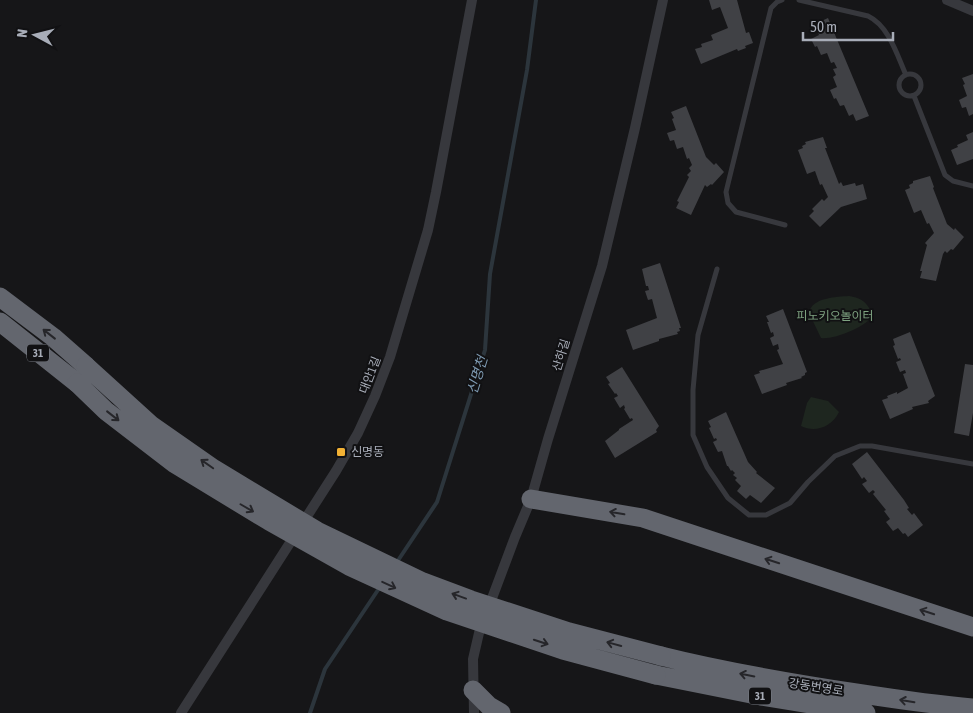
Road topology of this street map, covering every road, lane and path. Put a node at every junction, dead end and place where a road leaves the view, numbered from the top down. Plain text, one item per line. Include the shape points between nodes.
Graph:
1 (472, 0) edge
2 (663, 0) edge
3 (782, 0) edge
4 (799, 0) edge
5 (947, 0) edge
6 (973, 11) edge
7 (906, 75) junction
8 (914, 96) junction
9 (973, 186) edge
10 (785, 225) dead end
11 (717, 269) dead end
12 (0, 297) edge
13 (0, 322) edge
14 (973, 464) edge
15 (531, 499) junction
16 (973, 627) edge
17 (473, 690) junction
18 (973, 708) edge
19 (181, 713) edge
20 (474, 713) edge
21 (501, 713) edge
22 (866, 713) edge

1 - 19 street, 대안1길 via 428,230 376,396 336,471
2 - 15 street, 산하길 via 602,266
3 - 10 lane via 772,8 726,192 728,203 736,212
4 - 7 lane via 860,13 876,20 883,27
5 - 6 street
7 - 8 lane via 913,75 920,82
7 - 8 lane via 900,80 899,90 907,96
8 - 9 lane via 945,175 953,181
11 - 14 lane via 698,335 693,435 707,467 728,498 749,515 766,516 790,503 835,456 860,446
18 -> 12 highway, 강동번영로, bridge via 806,686 711,668 569,632 423,582 317,531 214,469 151,425 53,337
13 -> 22 highway, 강동번영로 / 31, bridge via 175,464 349,566 447,611 563,650 656,675
16 -> 15 highway via 643,518
15 - 17 street, 산하길 via 479,633
17 - 20 street, 산하길
17 - 21 highway

